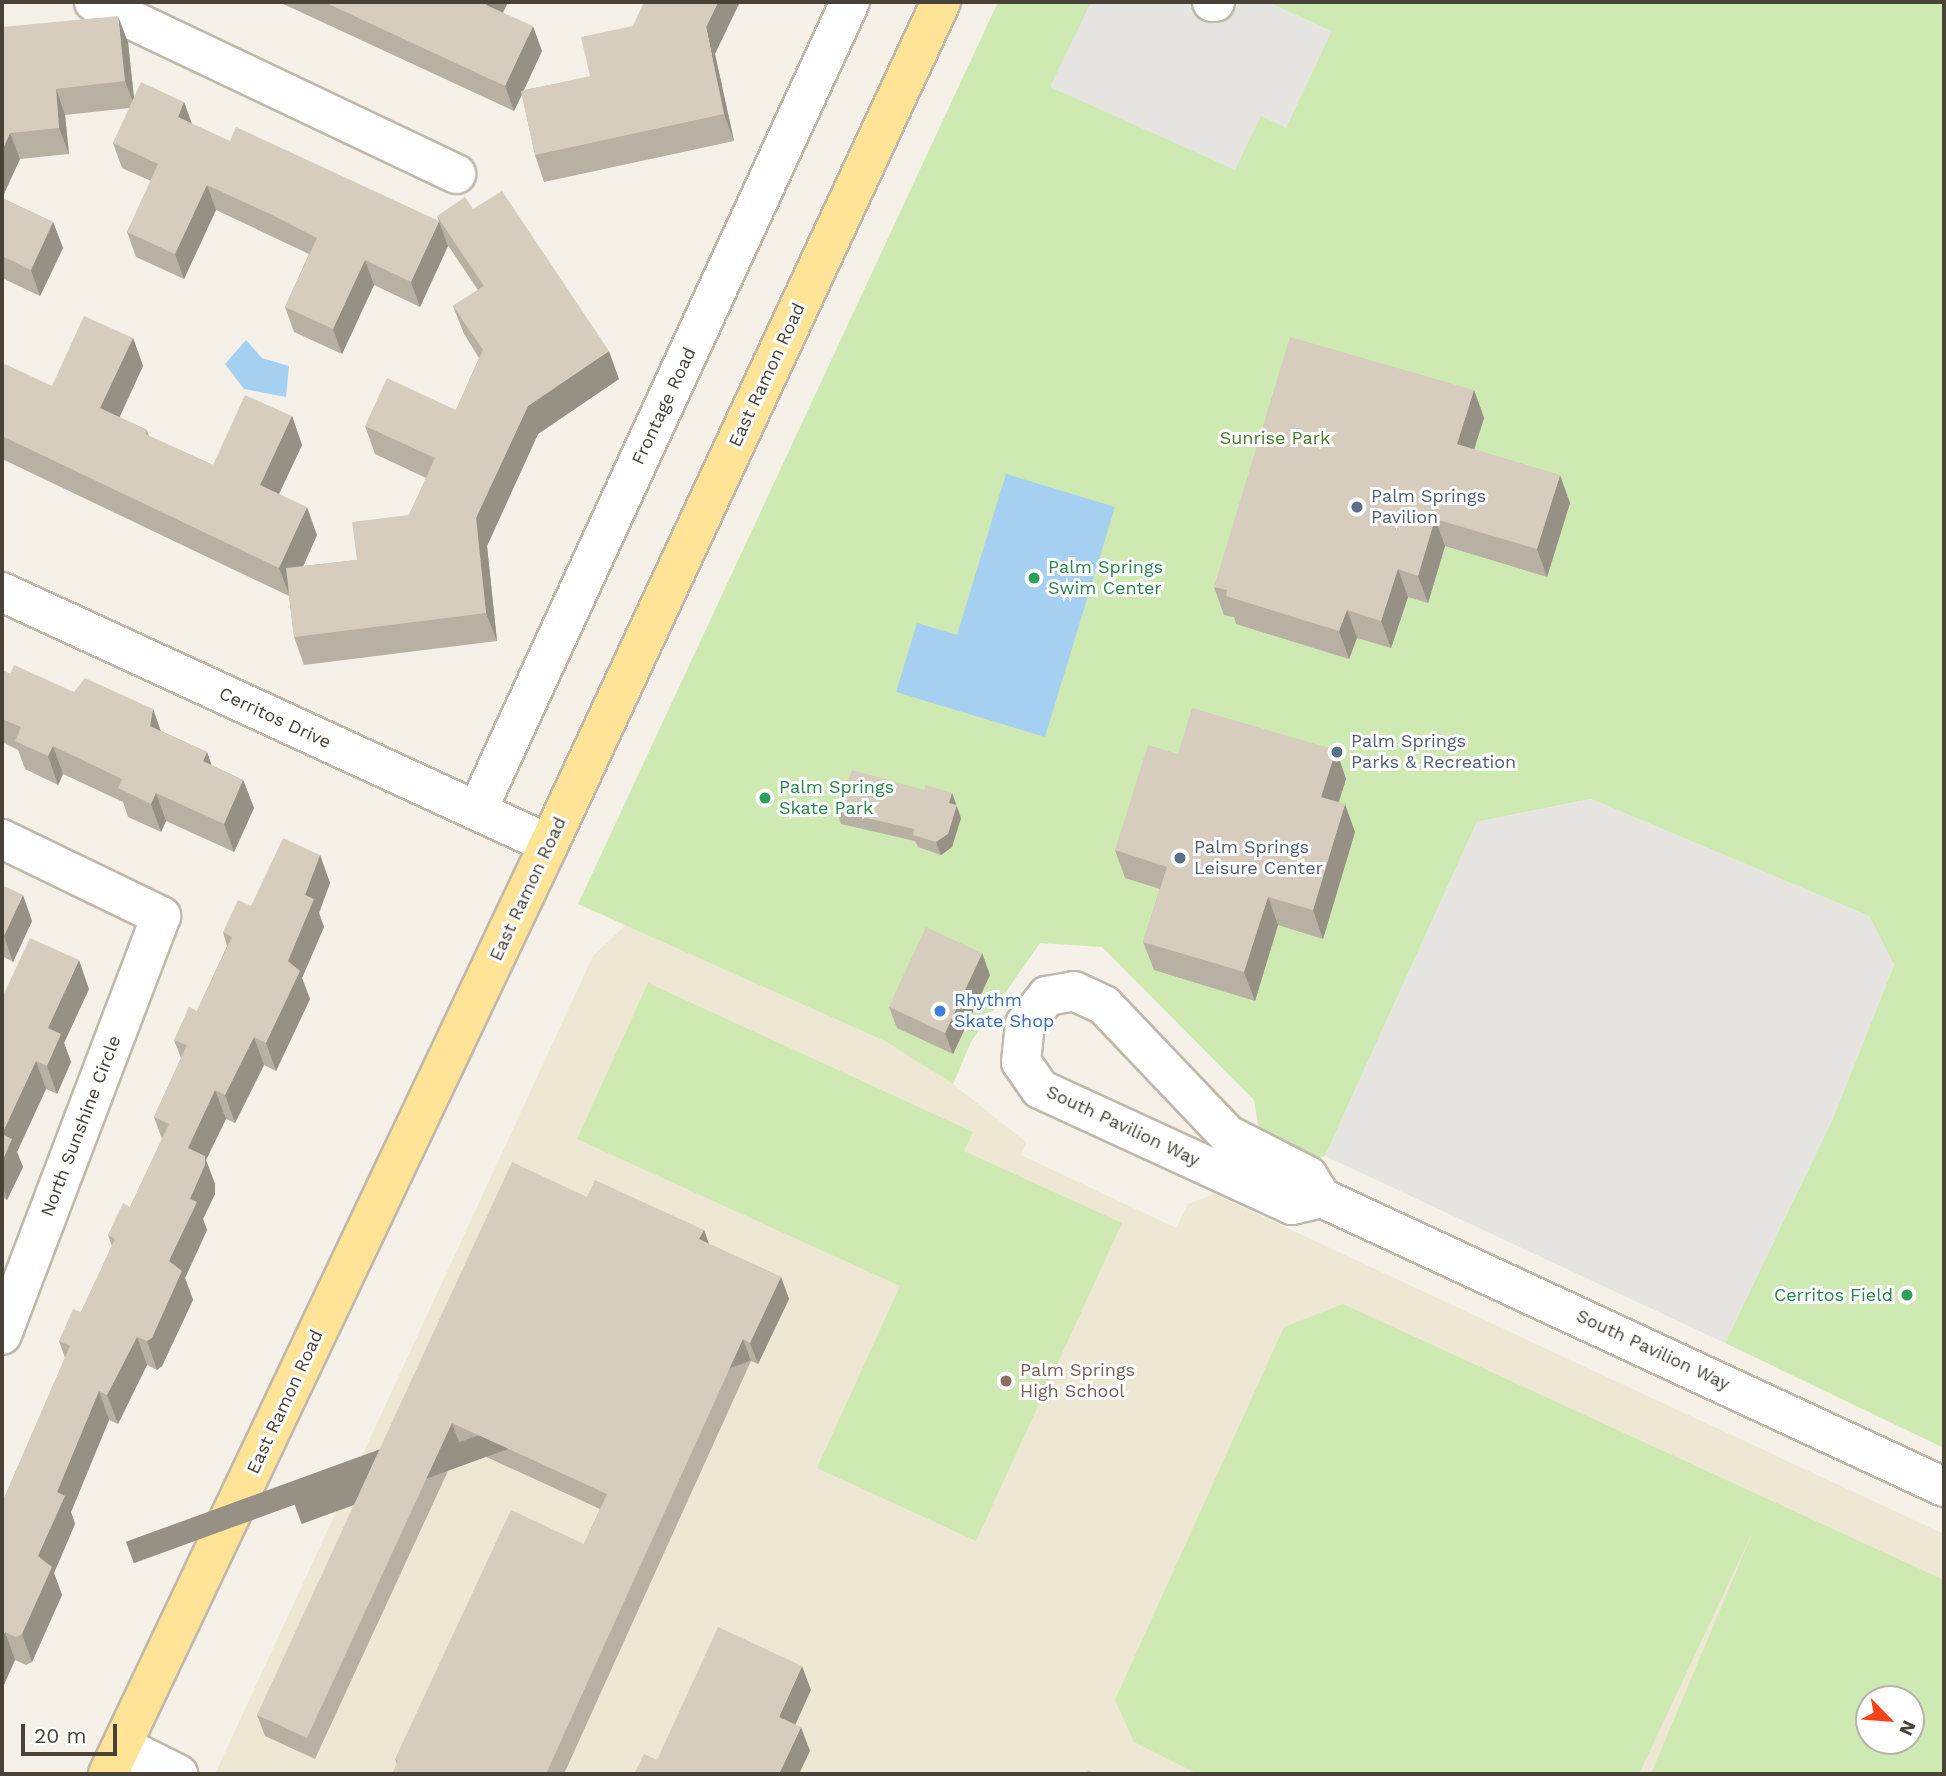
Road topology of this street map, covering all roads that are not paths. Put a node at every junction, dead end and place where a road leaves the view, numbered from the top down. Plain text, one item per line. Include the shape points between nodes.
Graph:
1 (94, 2) edge
2 (850, 2) edge
3 (941, 2) edge
4 (456, 174) dead end
5 (2, 592) edge
6 (477, 811) junction
7 (2, 839) edge
8 (549, 844) junction
9 (1322, 1198) junction
10 (2, 1335) edge
11 (1944, 1487) edge
12 (115, 1760) edge
13 (178, 1774) edge

1 - 4 street
2 - 6 street, Frontage Road
3 - 8 main road, East Ramon Road
5 - 6 street, Cerritos Drive
6 - 8 street, Cerritos Drive
7 - 10 street, North Sunshine Circle via 161,916
8 - 12 main road, East Ramon Road
9 - 9 street, South Pavilion Way via 1308,1176 1228,1135 1104,1005 1074,991 1047,996 1026,1024 1021,1062 1040,1089 1292,1205
9 - 11 street, South Pavilion Way
12 - 13 street

